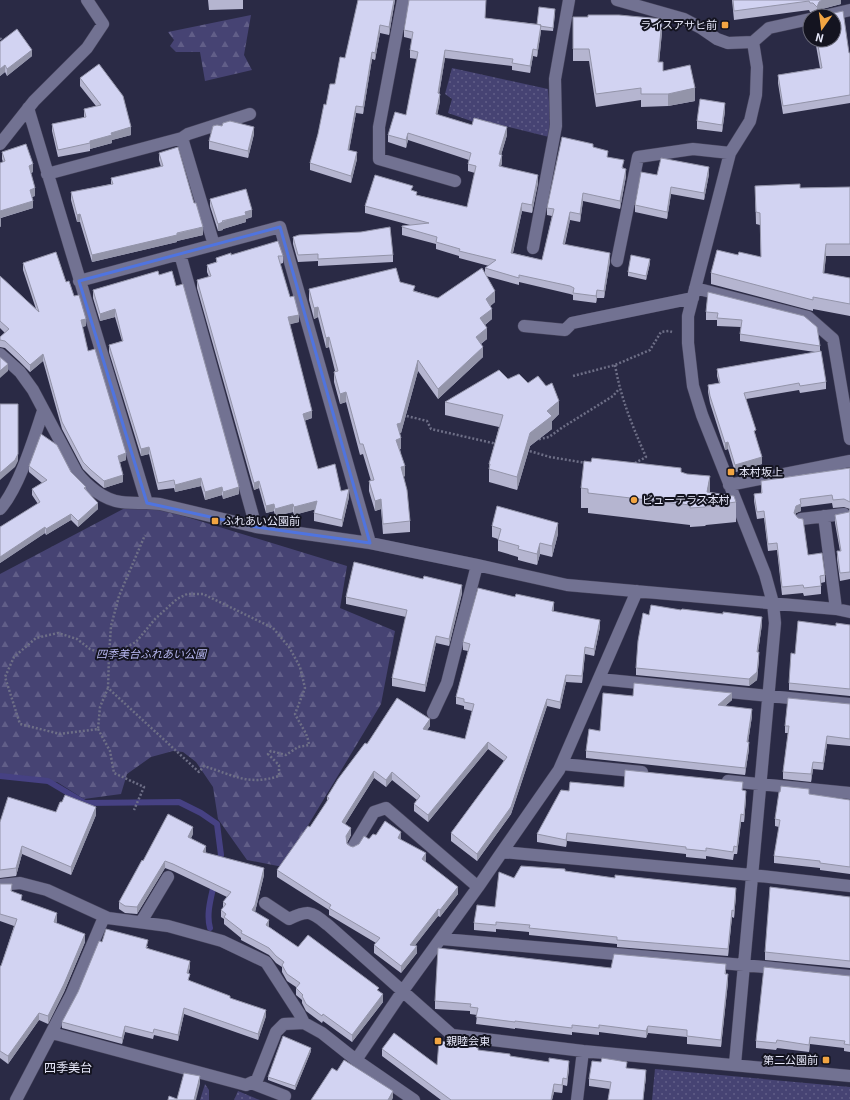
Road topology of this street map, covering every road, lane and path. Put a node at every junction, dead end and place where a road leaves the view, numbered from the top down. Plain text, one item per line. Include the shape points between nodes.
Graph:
1 (87, 0) edge
2 (404, 0) edge
3 (569, 0) edge
4 (617, 0) edge
5 (802, 21) edge
6 (0, 38) edge
7 (753, 42) junction
8 (4, 43) edge
9 (28, 108) junction
10 (250, 114) dead end
11 (182, 138) junction
12 (0, 144) edge
13 (730, 153) junction
14 (48, 174) junction
15 (455, 181) dead end
16 (214, 245) junction
17 (534, 248) dead end
18 (180, 254) junction
19 (617, 261) dead end
20 (79, 281) junction
21 (694, 293) junction
22 (524, 326) dead end
23 (688, 338) junction
24 (0, 354) edge
25 (615, 365) junction
26 (573, 376) dead end
27 (620, 389) junction
28 (43, 411) junction
29 (401, 415) edge
30 (850, 439) edge
31 (534, 440) edge
32 (501, 445) edge
33 (524, 450) edge
34 (850, 461) edge
35 (630, 463) edge
36 (588, 464) edge
37 (729, 485) junction
38 (147, 503) junction
39 (0, 509) edge
40 (844, 514) edge
41 (824, 516) junction
42 (801, 519) edge
43 (256, 527) junction
44 (145, 535) dead end
45 (370, 543) junction
46 (477, 564) junction
47 (637, 591) junction
48 (773, 603) junction
49 (836, 608) junction
50 (850, 612) edge
51 (109, 656) junction
52 (599, 679) junction
53 (108, 688) junction
54 (768, 696) junction
55 (850, 704) edge
56 (433, 713) dead end
57 (98, 729) junction
58 (562, 764) junction
59 (657, 774) edge
60 (713, 779) edge
61 (760, 784) junction
62 (850, 793) edge
63 (134, 810) dead end
64 (353, 847) edge
65 (502, 852) junction
66 (752, 875) junction
67 (168, 878) dead end
68 (0, 885) edge
69 (850, 886) edge
70 (478, 888) junction
71 (265, 903) dead end
72 (104, 916) junction
73 (141, 922) junction
74 (442, 939) junction
75 (744, 965) junction
76 (850, 976) edge
77 (402, 992) junction
78 (304, 1023) junction
79 (52, 1032) junction
80 (583, 1051) junction
81 (356, 1060) junction
82 (735, 1064) junction
83 (850, 1076) edge
84 (251, 1083) junction
85 (285, 1096) dead end
86 (16, 1100) edge
87 (414, 1100) edge
88 (577, 1100) edge

1 - 9 street via 103,24 87,48
2 - 15 street via 379,127 379,159
3 - 17 street via 555,79 556,126
4 - 7 street via 684,19 728,43
5 - 7 street via 770,28
6 - 8 path
7 - 13 street via 757,67 756,95 750,121
9 - 12 street
9 - 14 street
10 - 11 street
11 - 14 street
11 - 16 street
13 - 19 street via 693,149 638,157
13 - 21 street
14 - 20 street
16 - 18 street
16 - 45 street via 280,227
18 - 20 street
18 - 43 street
20 - 38 street
21 - 22 street via 572,323 565,330
21 - 23 street via 688,316
21 - 30 street via 808,318 834,339
23 - 25 path via 668,331 661,332 650,350
23 - 37 street via 693,386
24 - 28 street via 20,372 33,390
25 - 26 path
25 - 27 path
27 - 31 path via 550,437
27 - 35 path via 646,457 637,463
28 - 38 street via 77,473 87,485 120,502
28 - 39 street via 20,474 6,503
29 - 32 path via 427,421 432,429
33 - 36 path
34 - 37 street
37 - 48 street via 765,574
38 - 43 street via 159,509
40 - 41 street
41 - 42 street
41 - 49 street
43 - 45 street
44 - 51 path via 119,596 111,626
45 - 46 street
46 - 47 street via 567,585
46 - 56 street via 447,683
47 - 48 street
47 - 52 street
48 - 49 street
48 - 54 street via 775,623
49 - 50 street
51 - 53 path
51 - 53 path via 136,642 155,619 177,599 186,594 203,594 272,628 289,647 300,667 305,688 295,714 309,745 298,747 286,755 271,751 268,754 279,765 279,776 267,780 238,778 204,766 199,772
51 - 57 path via 90,649 77,639 58,633 36,638 14,657 5,677 20,724 60,734
52 - 54 street
52 - 58 street
53 - 57 path via 100,707
54 - 55 street
54 - 61 street
57 - 63 path via 110,750 114,773 144,787
58 - 59 street
58 - 65 street
60 - 61 street
61 - 62 street
61 - 66 street
64 - 70 street via 374,812 386,808
65 - 66 street
65 - 70 street
66 - 69 street
66 - 75 street
67 - 73 street
68 - 72 street via 20,883 47,890
70 - 74 street
71 - 77 street via 289,919 303,912 314,915
72 - 73 street
72 - 79 street via 71,995
73 - 78 street via 168,926 222,941 266,962
74 - 75 street
74 - 77 street
75 - 76 street
75 - 82 street
77 - 80 street via 452,1036
77 - 81 street
78 - 81 street via 322,1033
78 - 84 street via 284,1024 276,1032 257,1080
79 - 84 street via 246,1085
79 - 86 street
80 - 82 street
80 - 88 street
81 - 87 street
82 - 83 street
84 - 85 street

